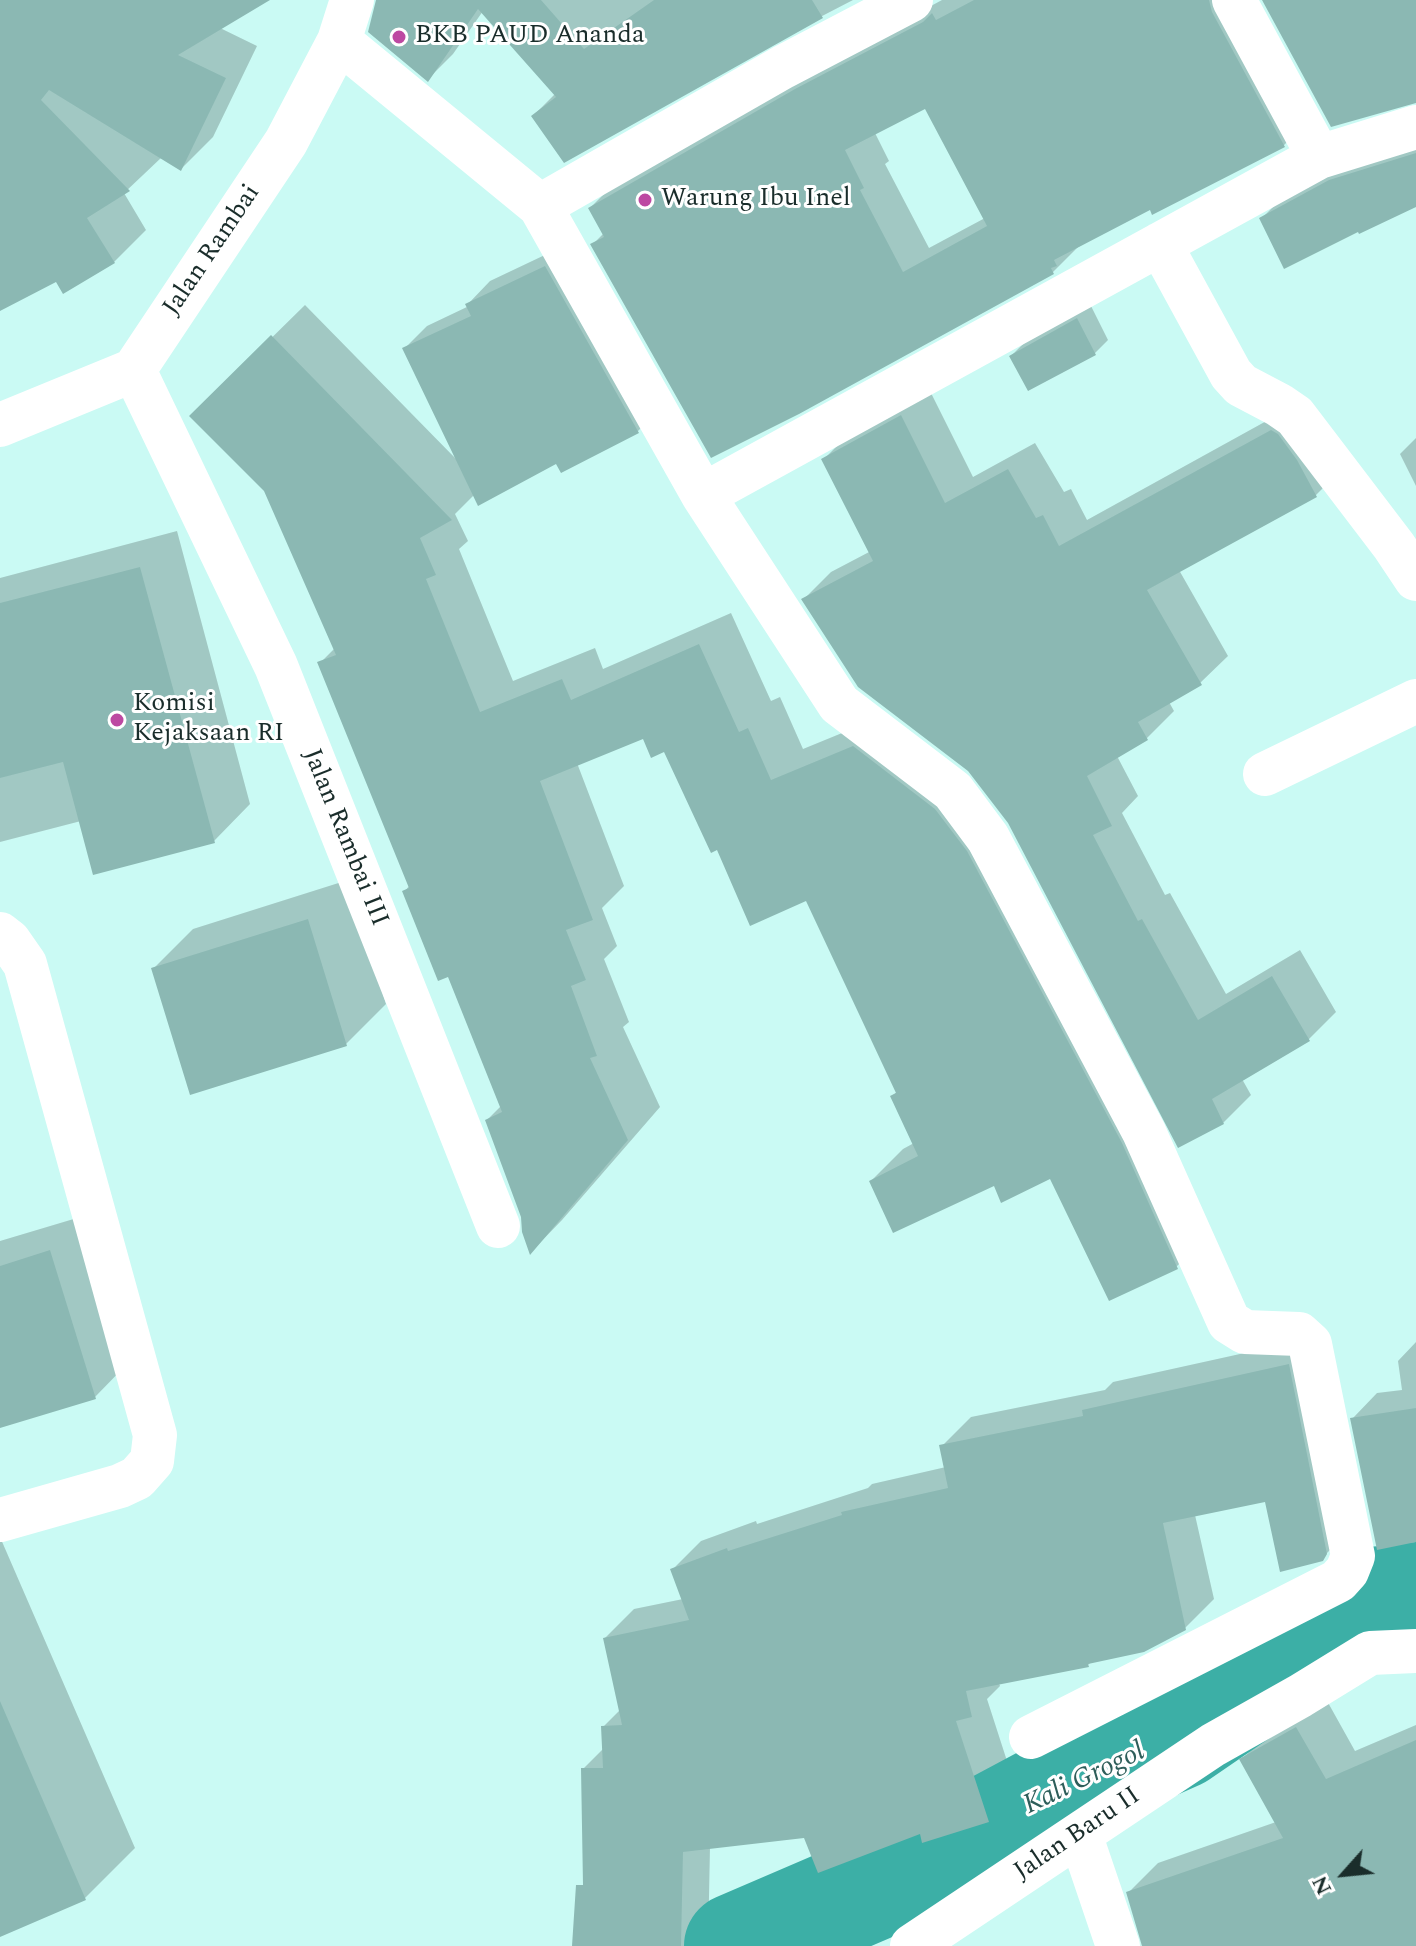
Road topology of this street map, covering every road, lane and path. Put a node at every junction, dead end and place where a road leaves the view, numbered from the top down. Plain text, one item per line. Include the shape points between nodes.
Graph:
1 (352, 0) edge
2 (911, 0) edge
3 (1234, 0) edge
4 (339, 41) junction
5 (1416, 127) edge
6 (1319, 157) junction
7 (540, 206) junction
8 (1160, 244) junction
9 (134, 370) junction
10 (0, 425) edge
11 (703, 495) junction
12 (1416, 579) edge
13 (1416, 701) edge
14 (1265, 774) dead end
15 (0, 934) edge
16 (498, 1226) dead end
17 (0, 1520) edge
18 (1416, 1651) edge
19 (1031, 1737) dead end
20 (1080, 1834) junction
21 (912, 1946) edge
22 (1118, 1946) edge

1 - 4 street, Jalan Rambai
2 - 7 street
3 - 6 street
4 - 7 street
4 - 9 street, Jalan Rambai via 286,142
5 - 6 street
6 - 8 street
7 - 11 street
8 - 11 street
8 - 12 street via 1231,374 1295,416
9 - 10 street
9 - 16 street, Jalan Rambai III via 276,666
11 - 19 street via 839,704 953,791 988,838 1144,1132 1229,1322 1245,1332 1299,1334 1310,1344 1353,1556 1347,1571 1338,1581
13 - 14 street
15 - 17 street via 25,964 155,1435 152,1461 137,1478
18 - 20 street, Jalan Baru II via 1370,1653 1213,1745
20 - 21 street, Jalan Baru II
20 - 22 street

